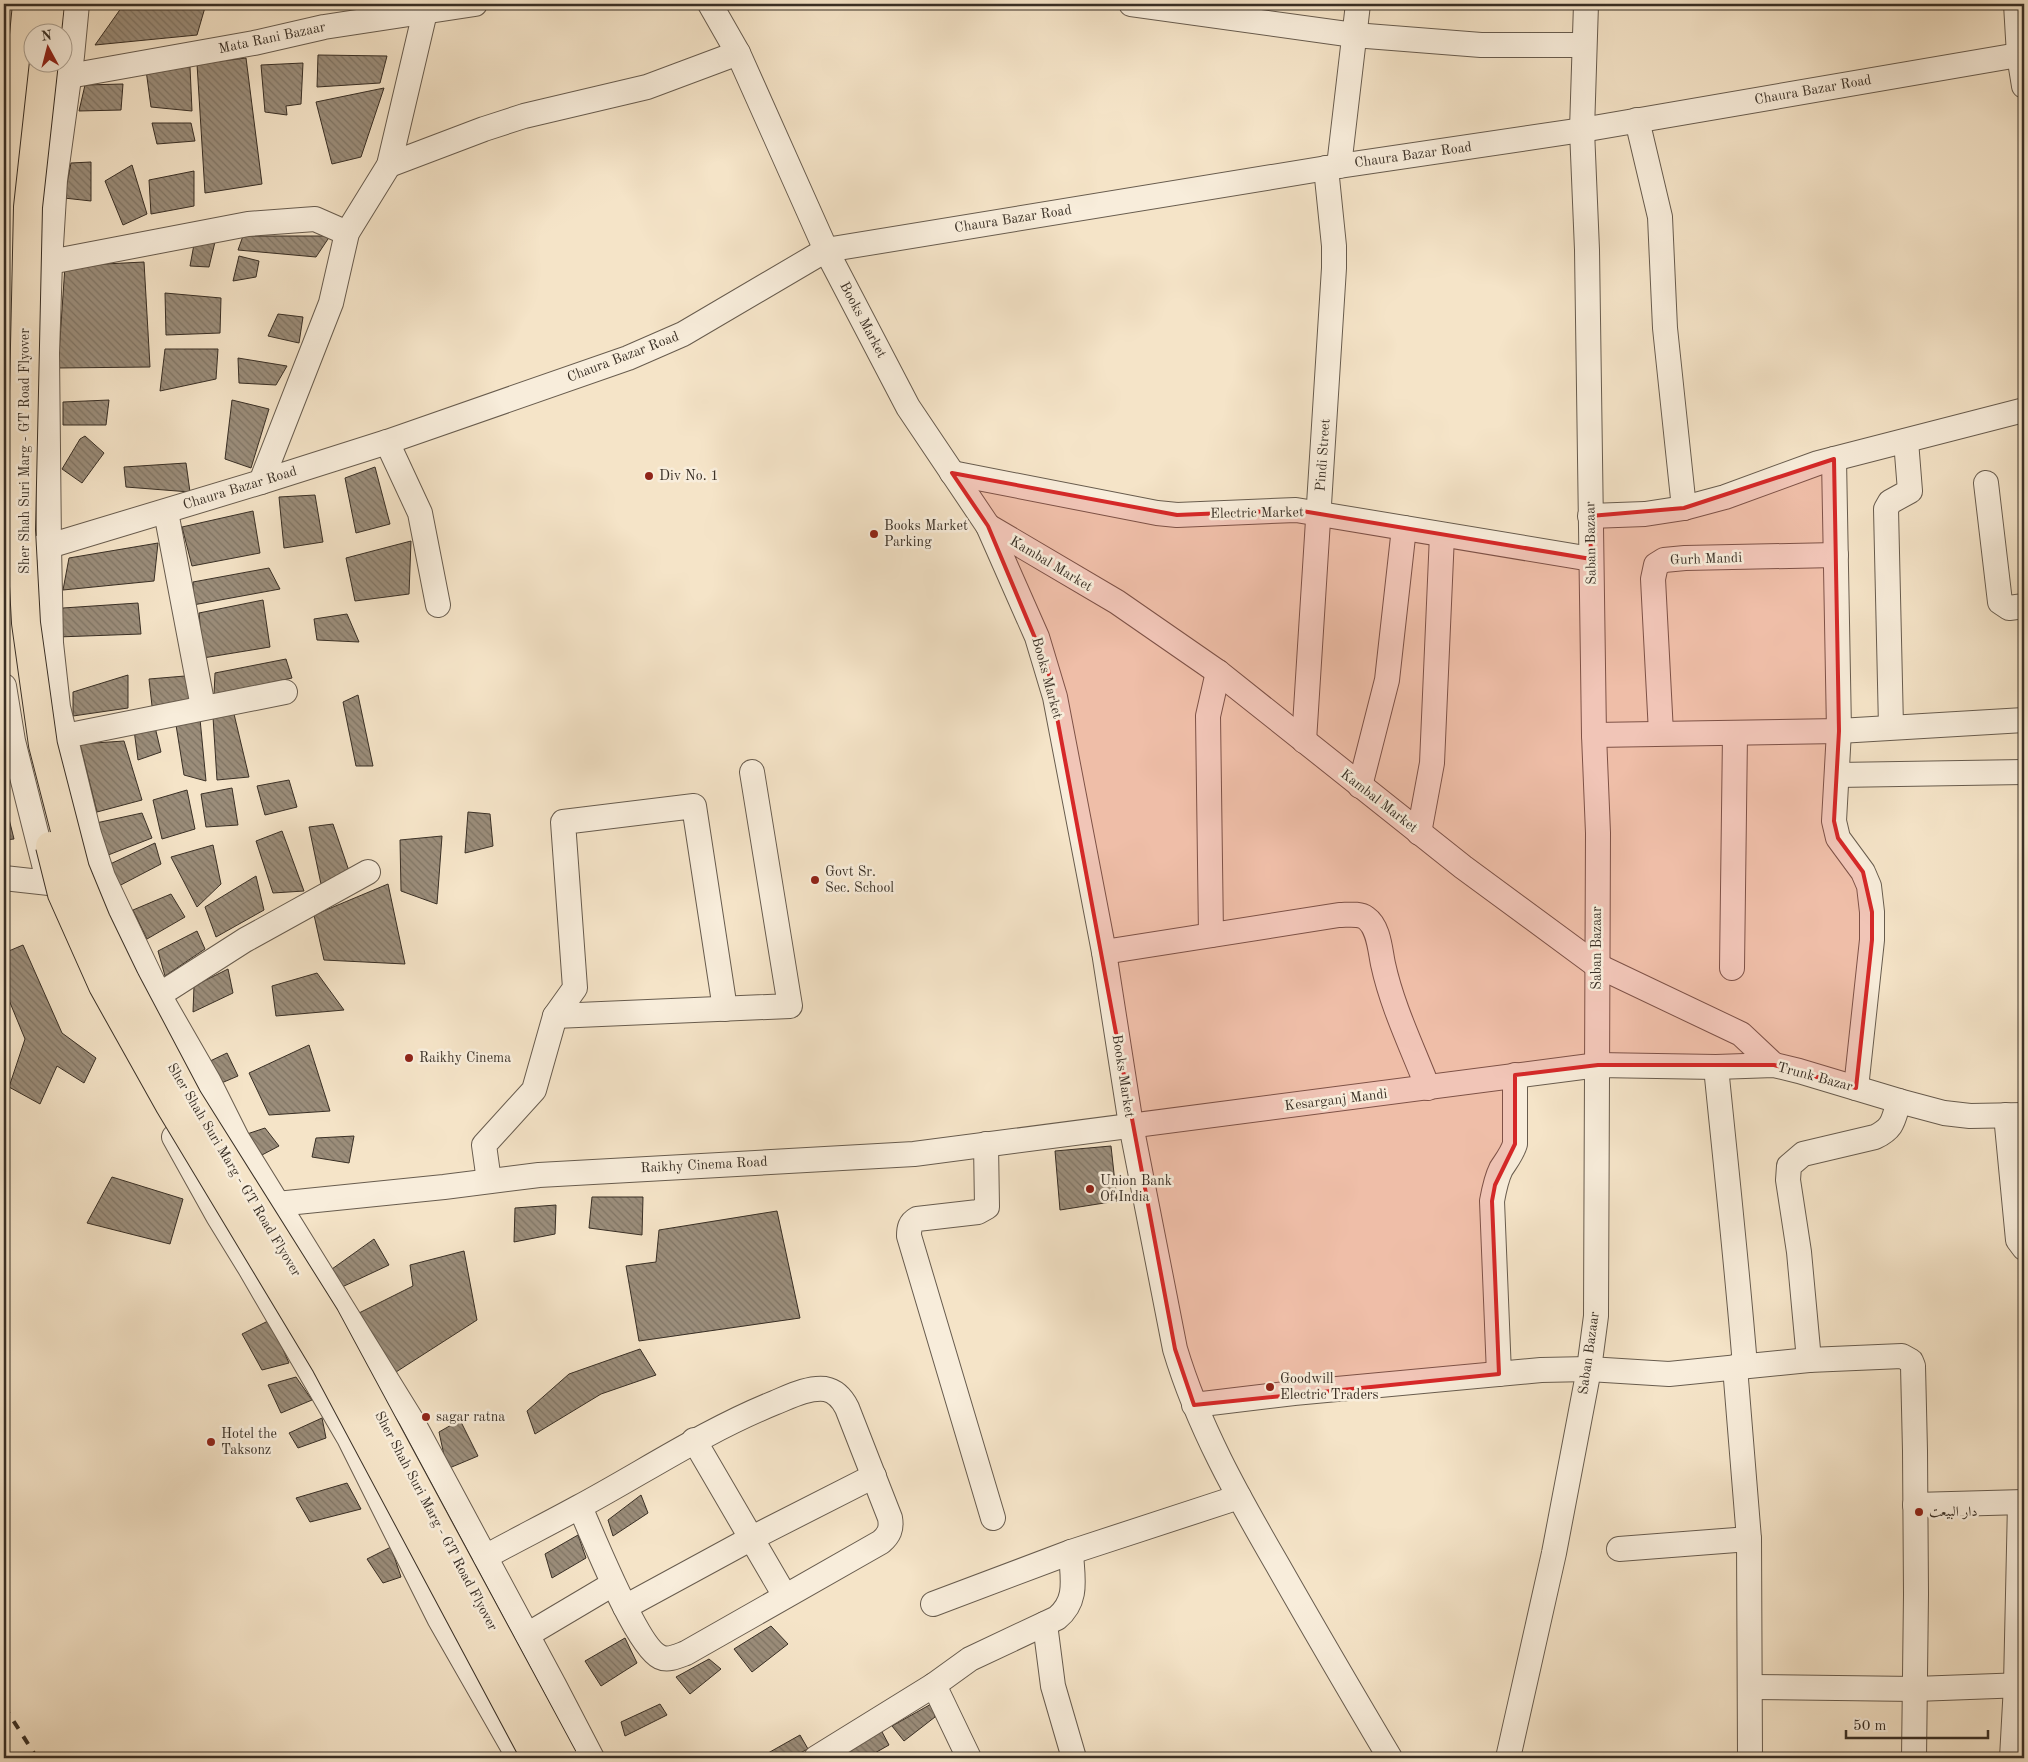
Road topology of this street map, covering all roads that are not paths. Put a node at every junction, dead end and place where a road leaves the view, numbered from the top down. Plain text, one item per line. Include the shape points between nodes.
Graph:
1 (15, 4) edge
2 (27, 4) edge
3 (50, 4) edge
4 (77, 4) edge
5 (475, 4) edge
6 (710, 4) edge
7 (1143, 4) edge
8 (1358, 4) edge
9 (1586, 4) edge
10 (2016, 4) edge
11 (425, 12) junction
12 (48, 22) edge
13 (1354, 35) junction
14 (1584, 45) junction
15 (738, 53) junction
16 (2022, 55) edge
17 (72, 57) edge
18 (72, 66) edge
19 (43, 72) edge
20 (70, 72) edge
21 (2024, 86) edge
22 (6, 87) edge
23 (1637, 120) junction
24 (1582, 130) junction
25 (389, 165) junction
26 (1333, 167) junction
27 (4, 184) edge
28 (347, 233) junction
29 (826, 250) junction
30 (50, 262) junction
31 (4, 403) edge
32 (2024, 410) edge
33 (1906, 441) junction
34 (387, 442) junction
35 (1834, 459) junction
36 (952, 473) junction
37 (261, 482) junction
38 (1986, 483) dead end
39 (1684, 508) junction
40 (166, 512) junction
41 (1319, 513) junction
42 (1590, 516) junction
43 (988, 526) junction
44 (1404, 528) junction
45 (1442, 535) junction
46 (49, 546) junction
47 (4, 553) edge
48 (1836, 555) junction
49 (4, 559) edge
50 (1591, 559) junction
51 (438, 605) dead end
52 (2024, 606) edge
53 (1218, 672) junction
54 (4, 686) edge
55 (285, 692) dead end
56 (203, 707) junction
57 (2024, 720) edge
58 (1891, 727) junction
59 (1838, 731) junction
60 (1661, 733) junction
61 (1734, 734) junction
62 (1594, 735) junction
63 (65, 736) junction
64 (1304, 742) junction
65 (752, 772) dead end
66 (2024, 772) edge
67 (1837, 775) junction
68 (1360, 786) junction
69 (1419, 833) junction
70 (368, 872) dead end
71 (103, 877) junction
72 (4, 878) edge
73 (49, 883) junction
74 (1211, 936) junction
75 (1104, 952) junction
76 (1596, 965) junction
77 (1732, 968) dead end
78 (159, 995) junction
79 (725, 1010) junction
80 (555, 1016) junction
81 (1774, 1065) junction
82 (1598, 1066) junction
83 (1716, 1067) junction
84 (1542, 1071) joint
85 (1515, 1075) junction
86 (1428, 1088) junction
87 (1856, 1088) junction
88 (1899, 1102) junction
89 (2015, 1115) edge
90 (1131, 1125) junction
91 (986, 1144) junction
92 (489, 1181) junction
93 (277, 1204) junction
94 (2024, 1248) edge
95 (1809, 1360) junction
96 (1740, 1367) junction
97 (1589, 1369) junction
98 (1499, 1374) junction
99 (1194, 1405) junction
100 (694, 1440) junction
101 (874, 1476) junction
102 (1239, 1497) junction
103 (2022, 1503) edge
104 (1915, 1505) junction
105 (580, 1507) junction
106 (993, 1518) dead end
107 (752, 1538) junction
108 (1749, 1539) junction
109 (1619, 1549) dead end
110 (1071, 1552) junction
111 (484, 1557) junction
112 (613, 1584) junction
113 (785, 1596) junction
114 (933, 1604) dead end
115 (625, 1607) junction
116 (1045, 1624) junction
117 (2021, 1626) edge
118 (527, 1635) junction
119 (934, 1685) junction
120 (2020, 1685) edge
121 (1750, 1687) junction
122 (1915, 1689) junction
123 (2016, 1752) edge
124 (519, 1758) edge
125 (536, 1758) edge
126 (563, 1758) edge
127 (592, 1758) edge
128 (816, 1758) edge
129 (970, 1758) edge
130 (1074, 1758) edge
131 (1390, 1758) edge
132 (1508, 1758) edge
133 (1750, 1758) edge
134 (1914, 1758) edge

1 - 22 street
2 - 31 main road, Sher Shah Suri Marg - GT Road Flyover via 12,187
3 - 12 main road
4 - 17 street
5 - 11 street, Mata Rani Bazaar
6 - 15 street, Books Market
7 - 13 street
8 - 13 street, Pindi Street
9 - 14 street, Saban Bazaar
10 - 16 street
11 - 18 street, Mata Rani Bazaar via 324,27 245,44
11 - 25 street
13 - 14 street via 1481,45
13 - 26 street, Pindi Street
14 - 24 street, Saban Bazaar
15 - 25 street via 647,87 516,119
15 - 29 street, Books Market
16 - 21 street
16 - 23 street, Chaura Bazar Road
19 - 126 main road, Sher Shah Suri Marg - GT Road Flyover, bridge via 28,207 21,530 26,623 43,745 75,869 125,980 188,1099 325,1317
20 - 30 street via 55,180
22 - 27 street
23 - 24 street, Chaura Bazar Road
23 - 39 street via 1660,217 1665,328
24 - 26 street, Chaura Bazar Road
24 - 42 street, Saban Bazaar via 1587,250
25 - 28 street
26 - 29 street, Chaura Bazar Road
26 - 41 street, Pindi Street via 1334,268
28 - 30 street via 314,219 281,220
28 - 37 street via 331,303
29 - 34 street, Chaura Bazar Road via 683,334 628,358
29 - 36 street, Books Market via 908,407
30 - 46 street via 47,353
32 - 33 street
33 - 35 street
33 - 58 street via 1910,491 1890,502 1886,509
34 - 37 street, Chaura Bazar Road
34 - 51 street via 420,513
35 - 39 street
35 - 48 street
36 - 41 street, Electric Market via 1157,513 1177,515 1266,510
36 - 43 street, Books Market
37 - 40 street, Chaura Bazar Road
38 - 52 street via 2000,602 2008,608
39 - 42 street via 1645,514
40 - 46 street, Chaura Bazar Road
40 - 56 street
41 - 44 street, Electric Market
41 - 64 street, Pindi Street
42 - 50 street, Saban Bazaar
43 - 53 street, Kambal Market via 1117,602
43 - 75 street, Books Market via 1048,669
44 - 45 street, Electric Market
44 - 68 street via 1387,680
45 - 50 street, Electric Market
45 - 69 street via 1432,763
46 - 47 street, Chaura Bazar Road
46 - 63 street via 51,643 58,707
48 - 59 street
48 - 60 street, Gurh Mandi via 1685,558 1664,560 1656,565 1653,579
49 - 125 main road, Sher Shah Suri Marg - GT Road Flyover, bridge via 23,739 62,894 132,1039 325,1363
50 - 62 street, Saban Bazaar
53 - 64 street, Kambal Market
53 - 74 street via 1208,716
54 - 73 street via 12,741
55 - 56 street
56 - 63 street
57 - 58 street
58 - 59 street
59 - 61 street
59 - 67 street
60 - 61 street
60 - 62 street
61 - 77 street
62 - 76 street, Saban Bazaar via 1598,833
63 - 71 street via 78,796
64 - 68 street, Kambal Market
65 - 79 street via 790,1006
66 - 67 street
67 - 87 street via 1835,828 1838,838 1863,872 1869,886 1872,912 1872,940
68 - 69 street, Kambal Market
69 - 76 street, Kambal Market
70 - 78 street via 245,940
71 - 73 street
71 - 78 street
72 - 73 street
73 - 124 street via 58,915 121,1040 218,1216 349,1438 439,1618
74 - 75 street
74 - 86 street via 1339,915 1354,914 1365,918 1378,938 1390,990
75 - 90 street, Books Market
76 - 81 street, Kambal Market via 1741,1034
76 - 82 street, Saban Bazaar
78 - 93 street
79 - 80 street
79 - 80 street via 694,806 563,822 575,988
80 - 92 street via 534,1090 484,1145
81 - 83 street, Trunk Bazar
81 - 87 street, Trunk Bazar
82 - 83 street, Trunk Bazar
82 - 84 street, Trunk Bazar
82 - 97 street, Saban Bazaar via 1596,1316
83 - 96 street via 1736,1258
84 - 85 street, Kesarganj Mandi
85 - 86 street, Kesarganj Mandi
85 - 98 street via 1515,1144 1498,1178 1492,1201
86 - 90 street, Kesarganj Mandi
87 - 88 street, Trunk Bazar
88 - 89 street, Trunk Bazar via 1961,1115
88 - 95 street via 1891,1126 1884,1133 1803,1154 1789,1166
89 - 94 street via 2018,1240
90 - 91 street, Raikhy Cinema Road
90 - 99 street, Books Market via 1175,1349
91 - 92 street, Raikhy Cinema Road via 914,1154 611,1169
91 - 106 street via 987,1206 978,1212 917,1219 909,1229 909,1236
92 - 93 street, Raikhy Cinema Road
93 - 111 street via 411,1418
95 - 96 street
95 - 104 street via 1902,1356 1911,1361
96 - 97 street via 1651,1374
96 - 108 street
97 - 98 street
97 - 132 street, Saban Bazaar via 1554,1553
98 - 99 street
99 - 102 street, Books Market
100 - 101 street via 800,1393 824,1389 842,1398
100 - 105 street
100 - 107 street
101 - 107 street
101 - 113 street via 892,1526 888,1536
102 - 110 street
102 - 131 street, Books Market
103 - 104 street
103 - 117 street
104 - 122 street
105 - 111 street
105 - 112 street
107 - 113 street
107 - 115 street
108 - 109 street
108 - 121 street
110 - 114 street
110 - 116 street via 1073,1594 1066,1611
111 - 118 street
112 - 115 street
112 - 118 street
113 - 115 street via 672,1658 661,1658 646,1645
116 - 119 street via 970,1660
116 - 130 street via 1054,1686
117 - 120 street
118 - 127 street
119 - 128 street
119 - 129 street
120 - 122 street
120 - 123 street
121 - 122 street
121 - 133 street
122 - 134 street

